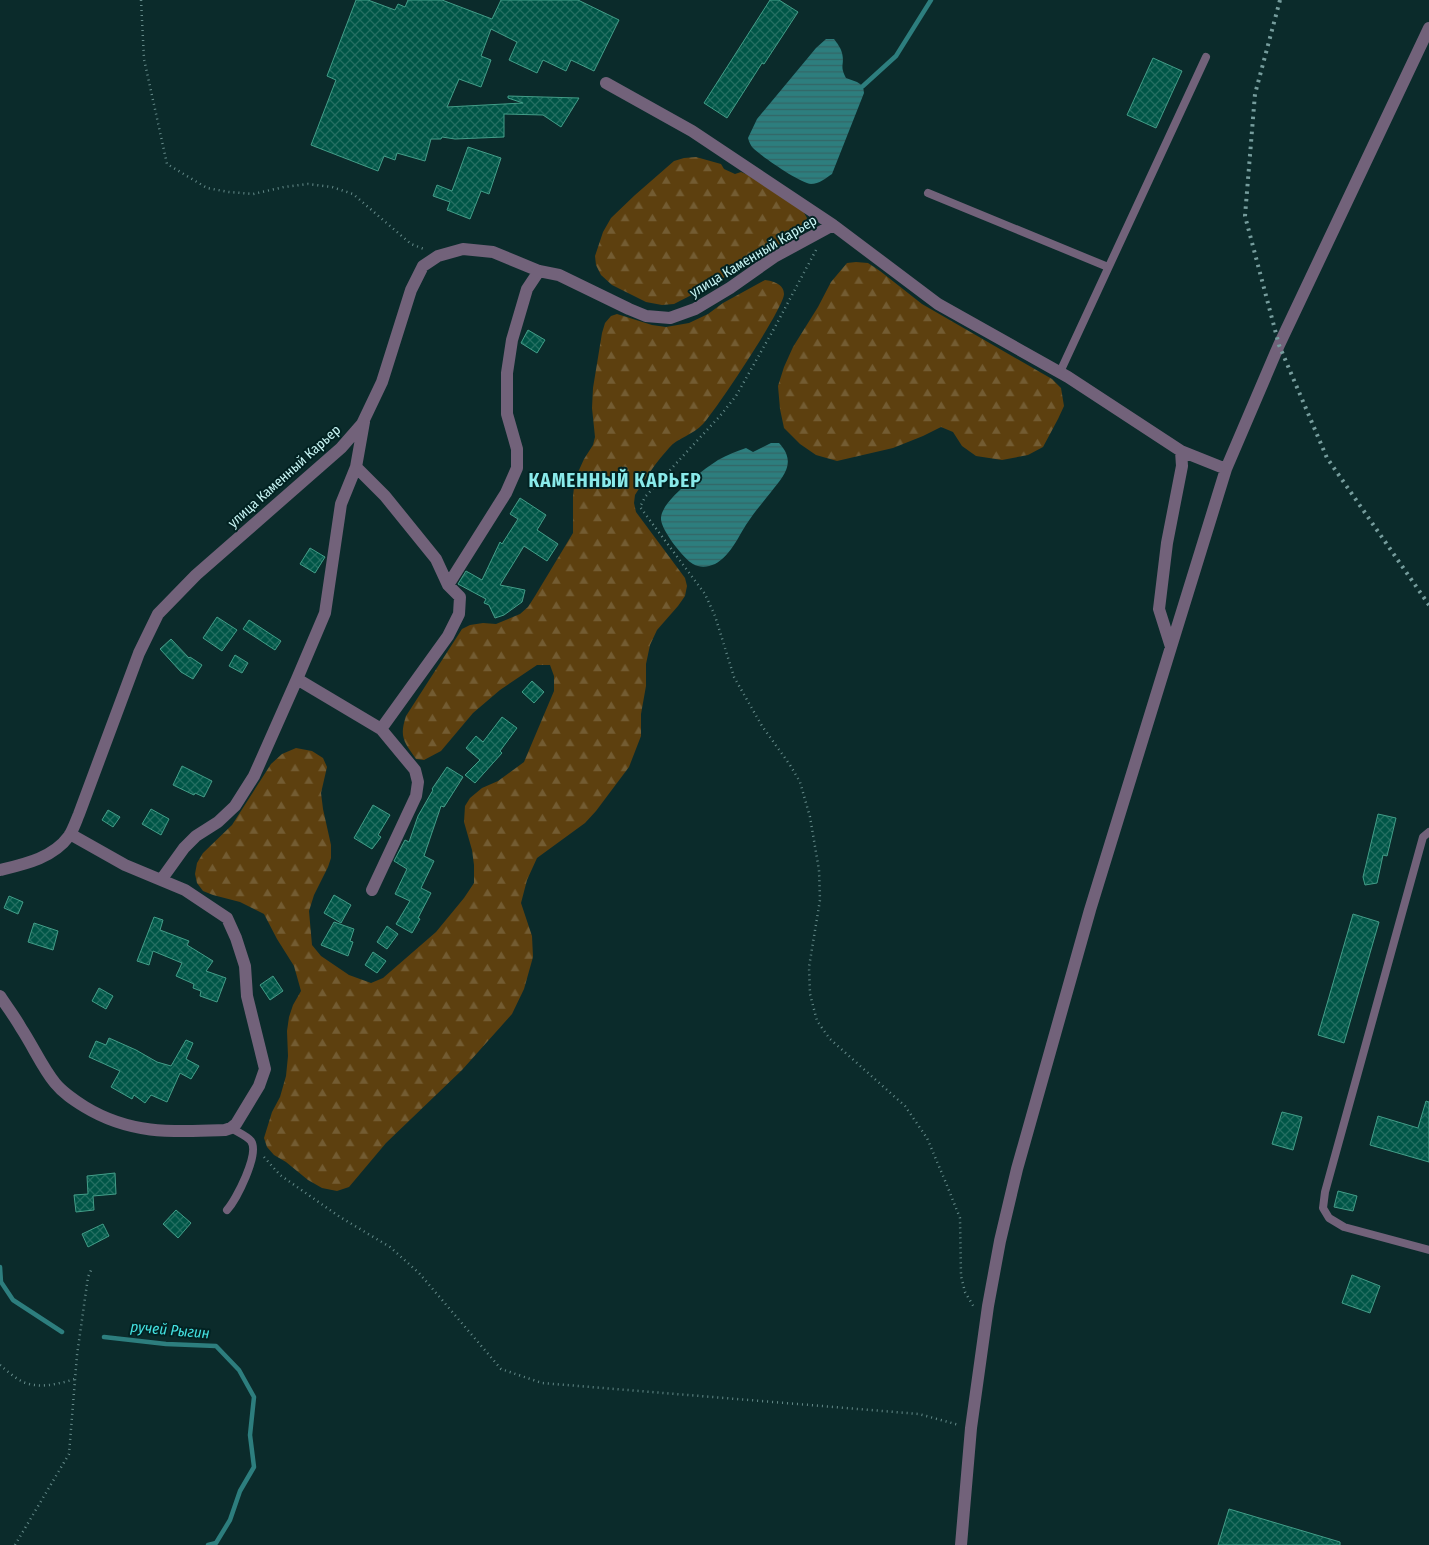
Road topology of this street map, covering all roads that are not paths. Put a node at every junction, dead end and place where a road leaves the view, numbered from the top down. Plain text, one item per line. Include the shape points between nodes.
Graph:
1 (1429, 28) edge
2 (1206, 57) dead end
3 (606, 83) dead end
4 (928, 193) dead end
5 (830, 226) junction
6 (1108, 267) junction
7 (539, 271) junction
8 (1060, 372) junction
9 (365, 417) junction
10 (1181, 450) junction
11 (356, 467) junction
12 (1226, 469) junction
13 (448, 585) junction
14 (1171, 647) junction
15 (297, 679) junction
16 (381, 729) junction
17 (1429, 832) edge
18 (70, 834) junction
19 (0, 870) edge
20 (161, 880) junction
21 (372, 890) dead end
22 (0, 996) edge
23 (231, 1128) junction
24 (226, 1210) dead end
25 (1429, 1250) edge
26 (961, 1545) edge

1 - 12 street via 1279,345
2 - 6 lane
3 - 5 street via 692,131
4 - 6 lane
5 - 7 street, улица Каменный Карьер via 774,257 694,309 670,318 646,316 559,275
5 - 8 street via 938,304
6 - 8 lane
7 - 9 street, улица Каменный Карьер via 494,252 463,249 438,256 423,266 411,290 382,382
7 - 13 street via 527,289 512,340 507,373 507,414 517,449 517,468 506,493
8 - 10 street
9 - 11 street
9 - 18 street, улица Каменный Карьер via 341,448 196,576 158,614 139,653
10 - 12 street
10 - 14 street via 1182,466 1167,543 1159,609
11 - 13 street via 385,496 436,559
11 - 15 street via 341,504 325,613
12 - 14 street
13 - 16 street via 460,598 459,614 448,636
14 - 26 street via 1090,910 1000,1241 970,1428
15 - 16 street
15 - 20 street via 254,776 234,806 184,848
16 - 21 street via 415,770 418,782 416,796
17 - 25 lane via 1424,837 1323,1208 1329,1218 1344,1227
18 - 19 street, улица Каменный Карьер via 50,854
18 - 20 street via 125,865
20 - 23 street via 185,890 227,918 245,966 247,996 266,1069 259,1086
22 - 23 street via 55,1084 92,1111 140,1129 176,1132
23 - 24 lane via 250,1140 253,1153 233,1204

